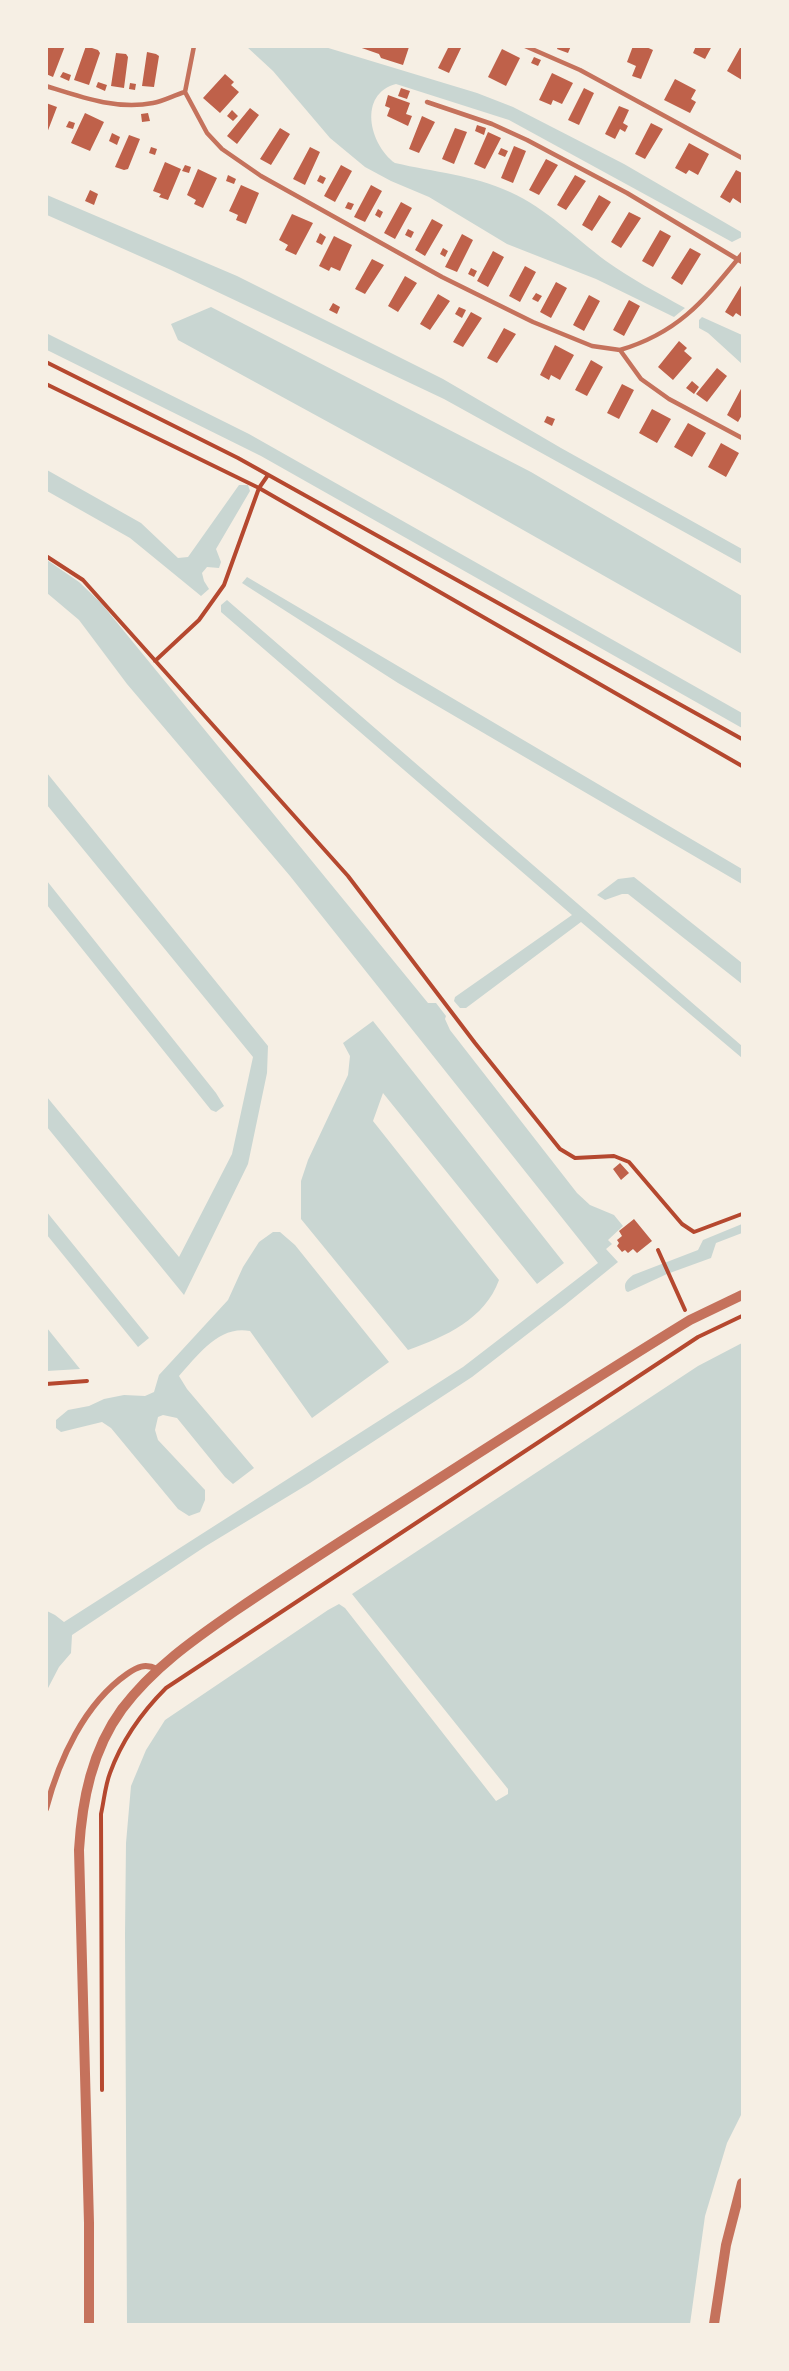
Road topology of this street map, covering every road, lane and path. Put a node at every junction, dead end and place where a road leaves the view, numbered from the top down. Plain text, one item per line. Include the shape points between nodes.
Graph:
1 (194, 46) edge
2 (525, 46) edge
3 (46, 86) edge
4 (185, 92) junction
5 (427, 102) dead end
6 (742, 158) edge
7 (742, 254) edge
8 (740, 261) edge
9 (620, 350) junction
10 (46, 362) edge
11 (46, 384) edge
12 (742, 438) edge
13 (268, 476) junction
14 (259, 488) junction
15 (46, 556) edge
16 (155, 661) junction
17 (742, 739) edge
18 (742, 766) edge
19 (742, 1214) edge
20 (658, 1250) dead end
21 (742, 1295) edge
22 (686, 1311) dead end
23 (742, 1316) edge
24 (87, 1381) dead end
25 (46, 1383) edge
26 (156, 1669) junction
27 (46, 1809) edge
28 (102, 2099) dead end
29 (742, 2184) edge
30 (89, 2325) edge
31 (714, 2325) edge

1 - 4 lane
2 - 6 lane via 580,70
3 - 4 lane via 121,106 154,103
4 - 9 lane via 207,133 261,176 442,277 533,322 592,346
5 - 8 lane via 527,140 627,193
7 - 8 lane
8 - 9 lane via 709,295 665,332
9 - 12 lane via 641,379 669,399
10 - 13 path
11 - 14 path
13 - 14 path
13 - 17 path
14 - 16 path via 225,585 199,620
14 - 18 path
15 - 16 path via 84,580
16 - 19 path via 348,876 560,1149 575,1158 614,1156 629,1162 682,1224 694,1232
20 - 22 path
21 - 26 street via 690,1320 281,1579
23 - 28 path via 688,1343 166,1688 146,1708 110,1774 101,1814
24 - 25 path
26 - 27 street via 136,1668 94,1706 61,1765
26 - 30 street via 126,1704 104,1739 81,1818
29 - 31 street via 726,2246

